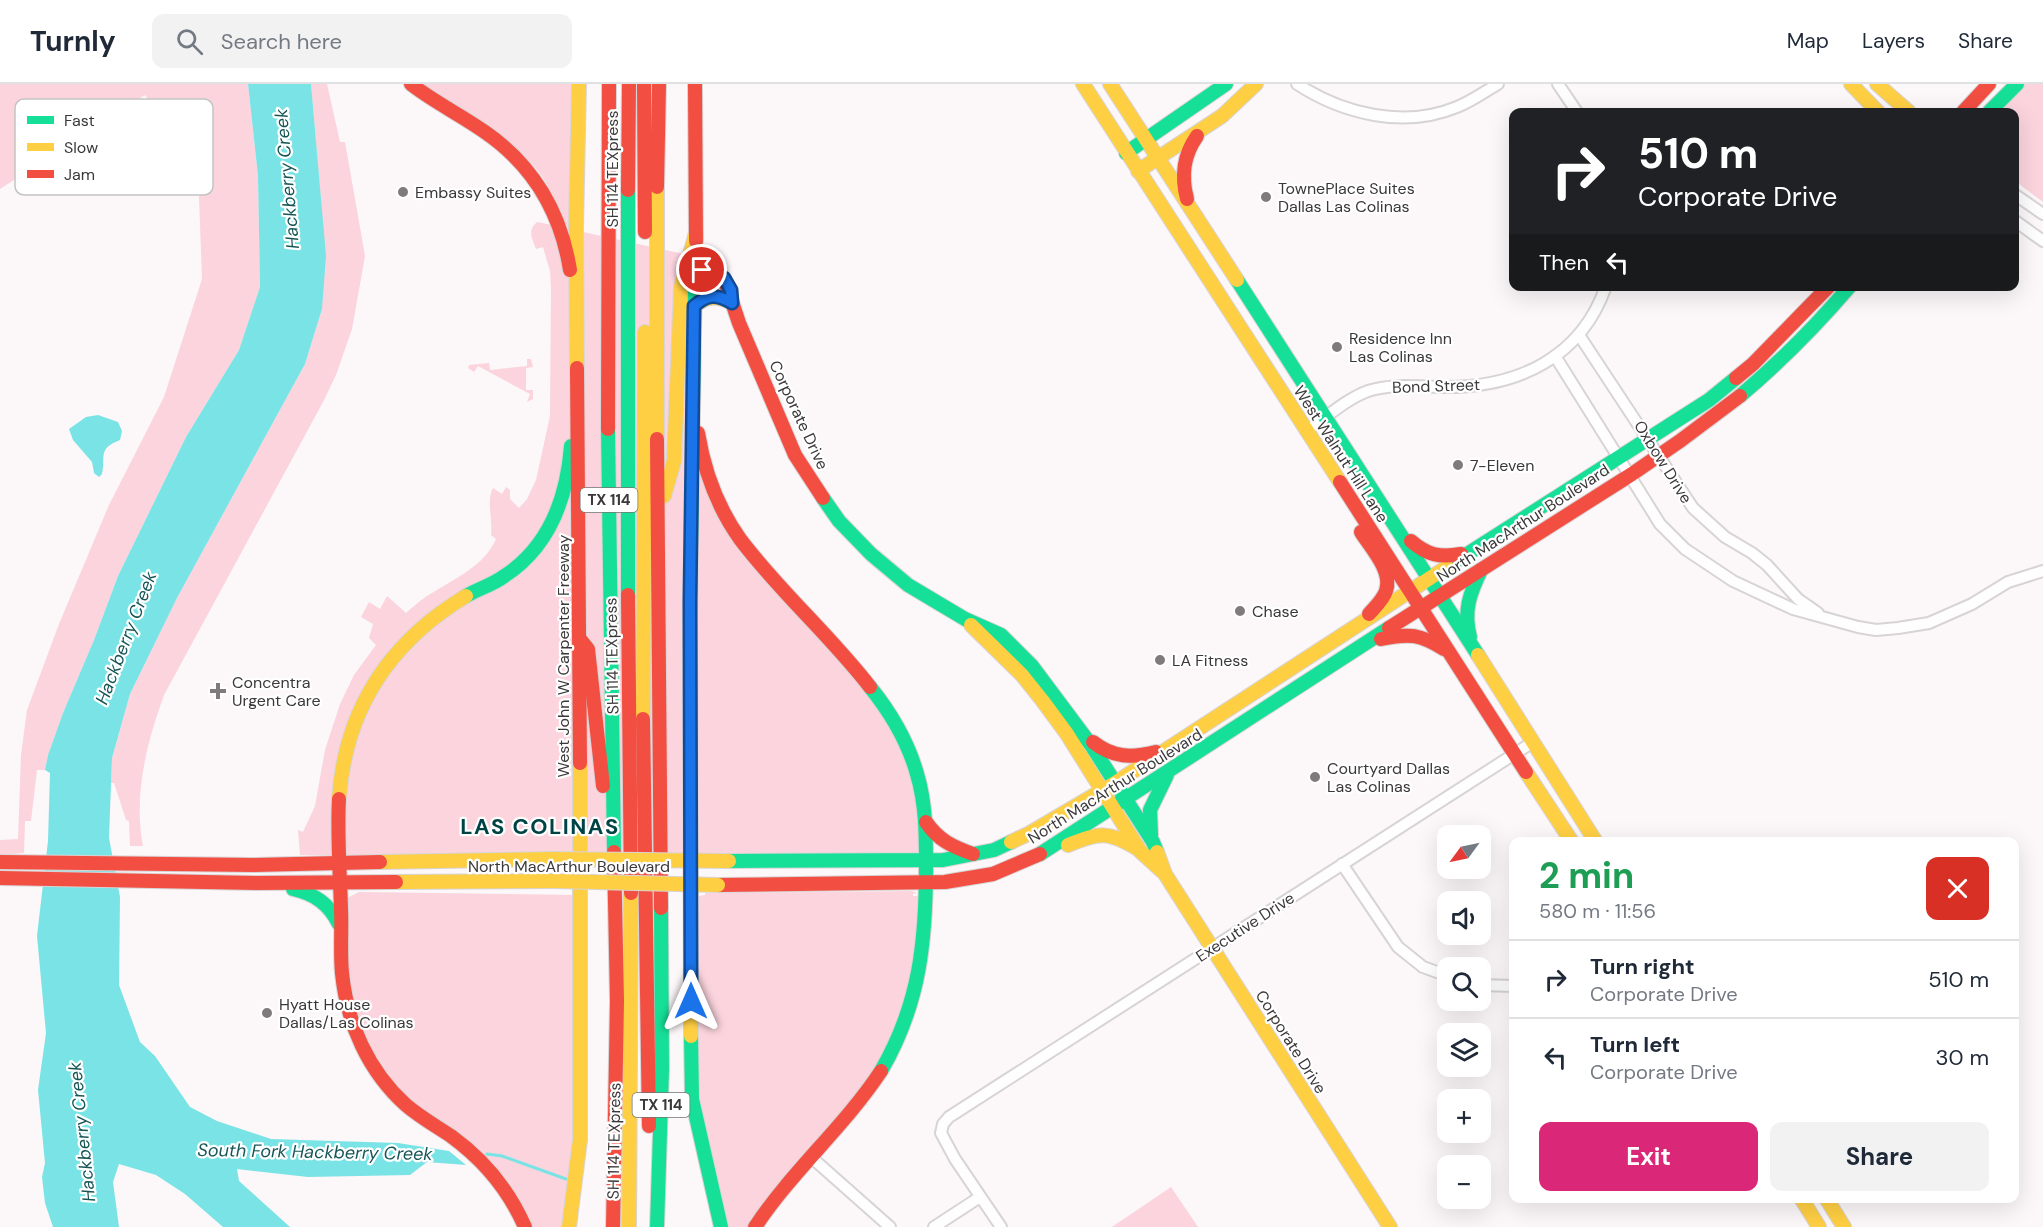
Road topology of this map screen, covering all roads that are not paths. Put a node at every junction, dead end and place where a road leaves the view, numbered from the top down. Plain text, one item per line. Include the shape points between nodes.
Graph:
1 (411, 84) edge
2 (579, 84) edge
3 (609, 84) edge
4 (629, 84) edge
5 (644, 84) edge
6 (659, 84) edge
7 (695, 84) edge
8 (1083, 84) edge
9 (1110, 84) edge
10 (1227, 84) edge
11 (1256, 84) edge
12 (1297, 84) edge
13 (1498, 84) edge
14 (1558, 84) edge
15 (1851, 84) edge
16 (1877, 84) edge
17 (1989, 84) edge
18 (2017, 84) edge
19 (1574, 108) edge
20 (1874, 108) edge
21 (1904, 108) edge
22 (1967, 108) edge
23 (1993, 108) edge
24 (1205, 127) junction
25 (1145, 140) junction
26 (1126, 153) junction
27 (1158, 159) junction
28 (1138, 171) junction
29 (2019, 197) edge
30 (1193, 214) junction
31 (2043, 214) edge
32 (2019, 224) edge
33 (696, 233) junction
34 (2043, 241) edge
35 (607, 259) junction
36 (695, 261) junction
37 (1604, 291) edge
38 (1824, 291) edge
39 (1846, 291) edge
40 (732, 303) junction
41 (694, 306) junction
42 (577, 316) junction
43 (1579, 335) junction
44 (578, 349) junction
45 (1555, 356) junction
46 (693, 389) junction
47 (1325, 418) junction
48 (1306, 431) junction
49 (1650, 440) junction
50 (626, 445) junction
51 (1659, 455) junction
52 (1620, 458) junction
53 (1629, 474) junction
54 (1339, 482) junction
55 (659, 512) junction
56 (1398, 530) junction
57 (1472, 551) junction
58 (1483, 568) junction
59 (2043, 571) edge
60 (1430, 578) junction
61 (1411, 592) junction
62 (1440, 595) junction
63 (1421, 609) junction
64 (1823, 616) junction
65 (1361, 624) junction
66 (580, 639) junction
67 (1373, 640) junction
68 (1446, 650) junction
69 (1475, 650) junction
70 (1027, 671) junction
71 (1083, 732) junction
72 (1533, 742) junction
73 (1170, 748) junction
74 (1516, 753) junction
75 (1168, 773) junction
76 (1109, 787) junction
77 (1120, 804) junction
78 (926, 822) junction
79 (1569, 837) edge
80 (1593, 837) edge
81 (1153, 842) junction
82 (1051, 848) junction
83 (1140, 851) junction
84 (975, 855) junction
85 (925, 861) junction
86 (0, 862) edge
87 (339, 864) junction
88 (1342, 864) junction
89 (293, 865) junction
90 (1165, 874) junction
91 (0, 878) edge
92 (184, 881) junction
93 (926, 882) junction
94 (256, 883) junction
95 (339, 883) junction
96 (341, 929) junction
97 (1213, 947) junction
98 (1437, 971) edge
99 (1491, 985) edge
100 (1509, 986) edge
101 (617, 1001) junction
102 (811, 1157) junction
103 (980, 1197) junction
104 (1804, 1203) edge
105 (1829, 1203) edge
106 (525, 1227) edge
107 (569, 1227) edge
108 (613, 1227) edge
109 (629, 1227) edge
110 (650, 1227) edge
111 (657, 1227) edge
112 (721, 1227) edge
113 (755, 1227) edge
114 (890, 1227) edge
115 (934, 1227) edge
116 (1001, 1227) edge
117 (1390, 1227) edge
118 (1819, 1227) edge
119 (1844, 1227) edge

1 - 42 main road via 499,142 539,184 564,238
2 - 42 main road, West John W Carpenter Freeway
3 - 35 main road, TX 114
4 - 50 main road, SH 114 TEXpress
5 - 110 main road, SH 114 TEXpress via 643,738
6 - 55 main road, TX 114
7 - 33 main road
8 - 26 main road, West Walnut Hill Lane
9 - 25 main road, West Walnut Hill Lane
10 - 25 main road
11 - 24 main road
12 - 13 street via 1349,111 1399,117 1456,108
14 - 19 street
15 - 20 main road
16 - 21 main road
17 - 22 main road
18 - 23 main road
24 - 27 main road
24 - 30 main road via 1184,160 1186,196
25 - 26 main road
25 - 27 main road, West Walnut Hill Lane
26 - 28 main road, West Walnut Hill Lane
27 - 28 main road
27 - 30 main road, West Walnut Hill Lane
28 - 48 main road, West Walnut Hill Lane
29 - 31 street
30 - 47 main road, West Walnut Hill Lane
32 - 34 street
33 - 36 main road
33 - 55 main road via 681,287 674,461
35 - 50 main road
35 - 101 main road, TX 114
36 - 40 main road, Corporate Drive via 702,270 724,278 731,290
36 - 41 main road
37 - 43 street, Bond Street
38 - 49 main road, North MacArthur Boulevard via 1753,364
39 - 51 main road, North MacArthur Boulevard via 1790,354
40 - 41 main road via 713,295
40 - 70 main road, Corporate Drive via 795,454 823,500 849,531 908,585 965,619
41 - 46 main road
42 - 44 main road, West John W Carpenter Freeway
43 - 45 street, Bond Street
43 - 49 street, Oxbow Drive
44 - 66 main road, West John W Carpenter Freeway
44 - 87 main road via 572,376 568,477 558,510 517,567 420,628 373,686 353,730 342,772
45 - 47 street, Bond Street via 1522,376 1498,382 1449,387 1393,386 1368,392
45 - 52 street, Oxbow Drive
46 - 78 main road via 700,446 725,514 740,538 859,672 891,716 918,776
46 - 112 main road via 691,1071 692,1099
47 - 48 street, Bond Street
47 - 56 main road, West Walnut Hill Lane
48 - 54 main road, West Walnut Hill Lane
49 - 51 street, Oxbow Drive
49 - 52 main road, North MacArthur Boulevard
50 - 109 main road, SH 114 TEXpress via 632,886
51 - 53 main road, North MacArthur Boulevard
51 - 64 street, Oxbow Drive via 1693,508 1767,565 1798,599
52 - 53 street, Oxbow Drive
52 - 57 main road, North MacArthur Boulevard
53 - 58 main road, North MacArthur Boulevard
53 - 64 street, Oxbow Drive via 1660,524 1685,549 1741,586 1792,609
54 - 61 main road, West Walnut Hill Lane
54 - 65 main road via 1342,501 1385,572 1388,586
55 - 111 main road, TX 114 via 662,1069
56 - 57 main road via 1428,554 1446,557
56 - 60 main road, West Walnut Hill Lane
57 - 60 main road, North MacArthur Boulevard
58 - 62 main road, North MacArthur Boulevard
58 - 69 main road via 1466,608
59 - 64 street, Oxbow Drive via 2008,582 1929,623 1876,630
60 - 61 main road, North MacArthur Boulevard
60 - 62 main road, West Walnut Hill Lane
61 - 63 main road, West Walnut Hill Lane
61 - 65 main road, North MacArthur Boulevard
62 - 63 main road, North MacArthur Boulevard
62 - 69 main road, West Walnut Hill Lane
63 - 67 main road, North MacArthur Boulevard
63 - 68 main road, West Walnut Hill Lane
65 - 73 main road, North MacArthur Boulevard
66 - 101 main road via 588,649 603,784 607,943
66 - 107 main road, West John W Carpenter Freeway via 580,1140
67 - 68 main road via 1412,634
67 - 75 main road, North MacArthur Boulevard
68 - 74 main road, West Walnut Hill Lane
69 - 72 main road, West Walnut Hill Lane
70 - 71 main road, Corporate Drive
70 - 76 main road, Corporate Drive via 1067,734
71 - 73 main road via 1098,747 1122,758
71 - 76 main road, Corporate Drive
72 - 74 street, Executive Drive
72 - 80 main road, West Walnut Hill Lane
73 - 76 main road, North MacArthur Boulevard
74 - 79 main road, West Walnut Hill Lane
74 - 88 street, Executive Drive
75 - 77 main road, North MacArthur Boulevard
75 - 81 main road via 1149,809
76 - 77 main road, Corporate Drive
76 - 84 main road, North MacArthur Boulevard via 1015,841
77 - 81 main road, Corporate Drive
77 - 82 main road, North MacArthur Boulevard
77 - 83 main road, Corporate Drive
78 - 84 main road via 944,843
78 - 85 main road
81 - 90 main road, Corporate Drive
82 - 83 main road via 1105,833
82 - 93 main road, North MacArthur Boulevard via 993,874
83 - 90 main road, Corporate Drive
84 - 85 main road, North MacArthur Boulevard
85 - 87 main road, North MacArthur Boulevard, bridge via 552,859
85 - 93 main road
86 - 89 main road, North MacArthur Boulevard
87 - 89 main road, North MacArthur Boulevard
87 - 95 main road
88 - 97 street, Executive Drive
88 - 98 street via 1398,947 1424,967
89 - 92 main road via 271,873 235,872 187,877
90 - 97 main road, Corporate Drive
91 - 92 main road, North MacArthur Boulevard
92 - 94 main road, North MacArthur Boulevard
93 - 95 main road, North MacArthur Boulevard, bridge
93 - 102 main road via 922,961 904,1025 886,1064 862,1099
94 - 95 main road, North MacArthur Boulevard
94 - 96 main road via 310,892 328,907
95 - 96 main road
96 - 106 main road via 348,1011 372,1066 406,1105 479,1158 507,1191
97 - 103 street, Executive Drive via 943,1124 941,1133
97 - 117 main road, Corporate Drive
99 - 100 street
101 - 108 main road, TX 114
102 - 113 main road
102 - 114 street
103 - 115 street
103 - 116 street
104 - 118 main road
105 - 119 main road

